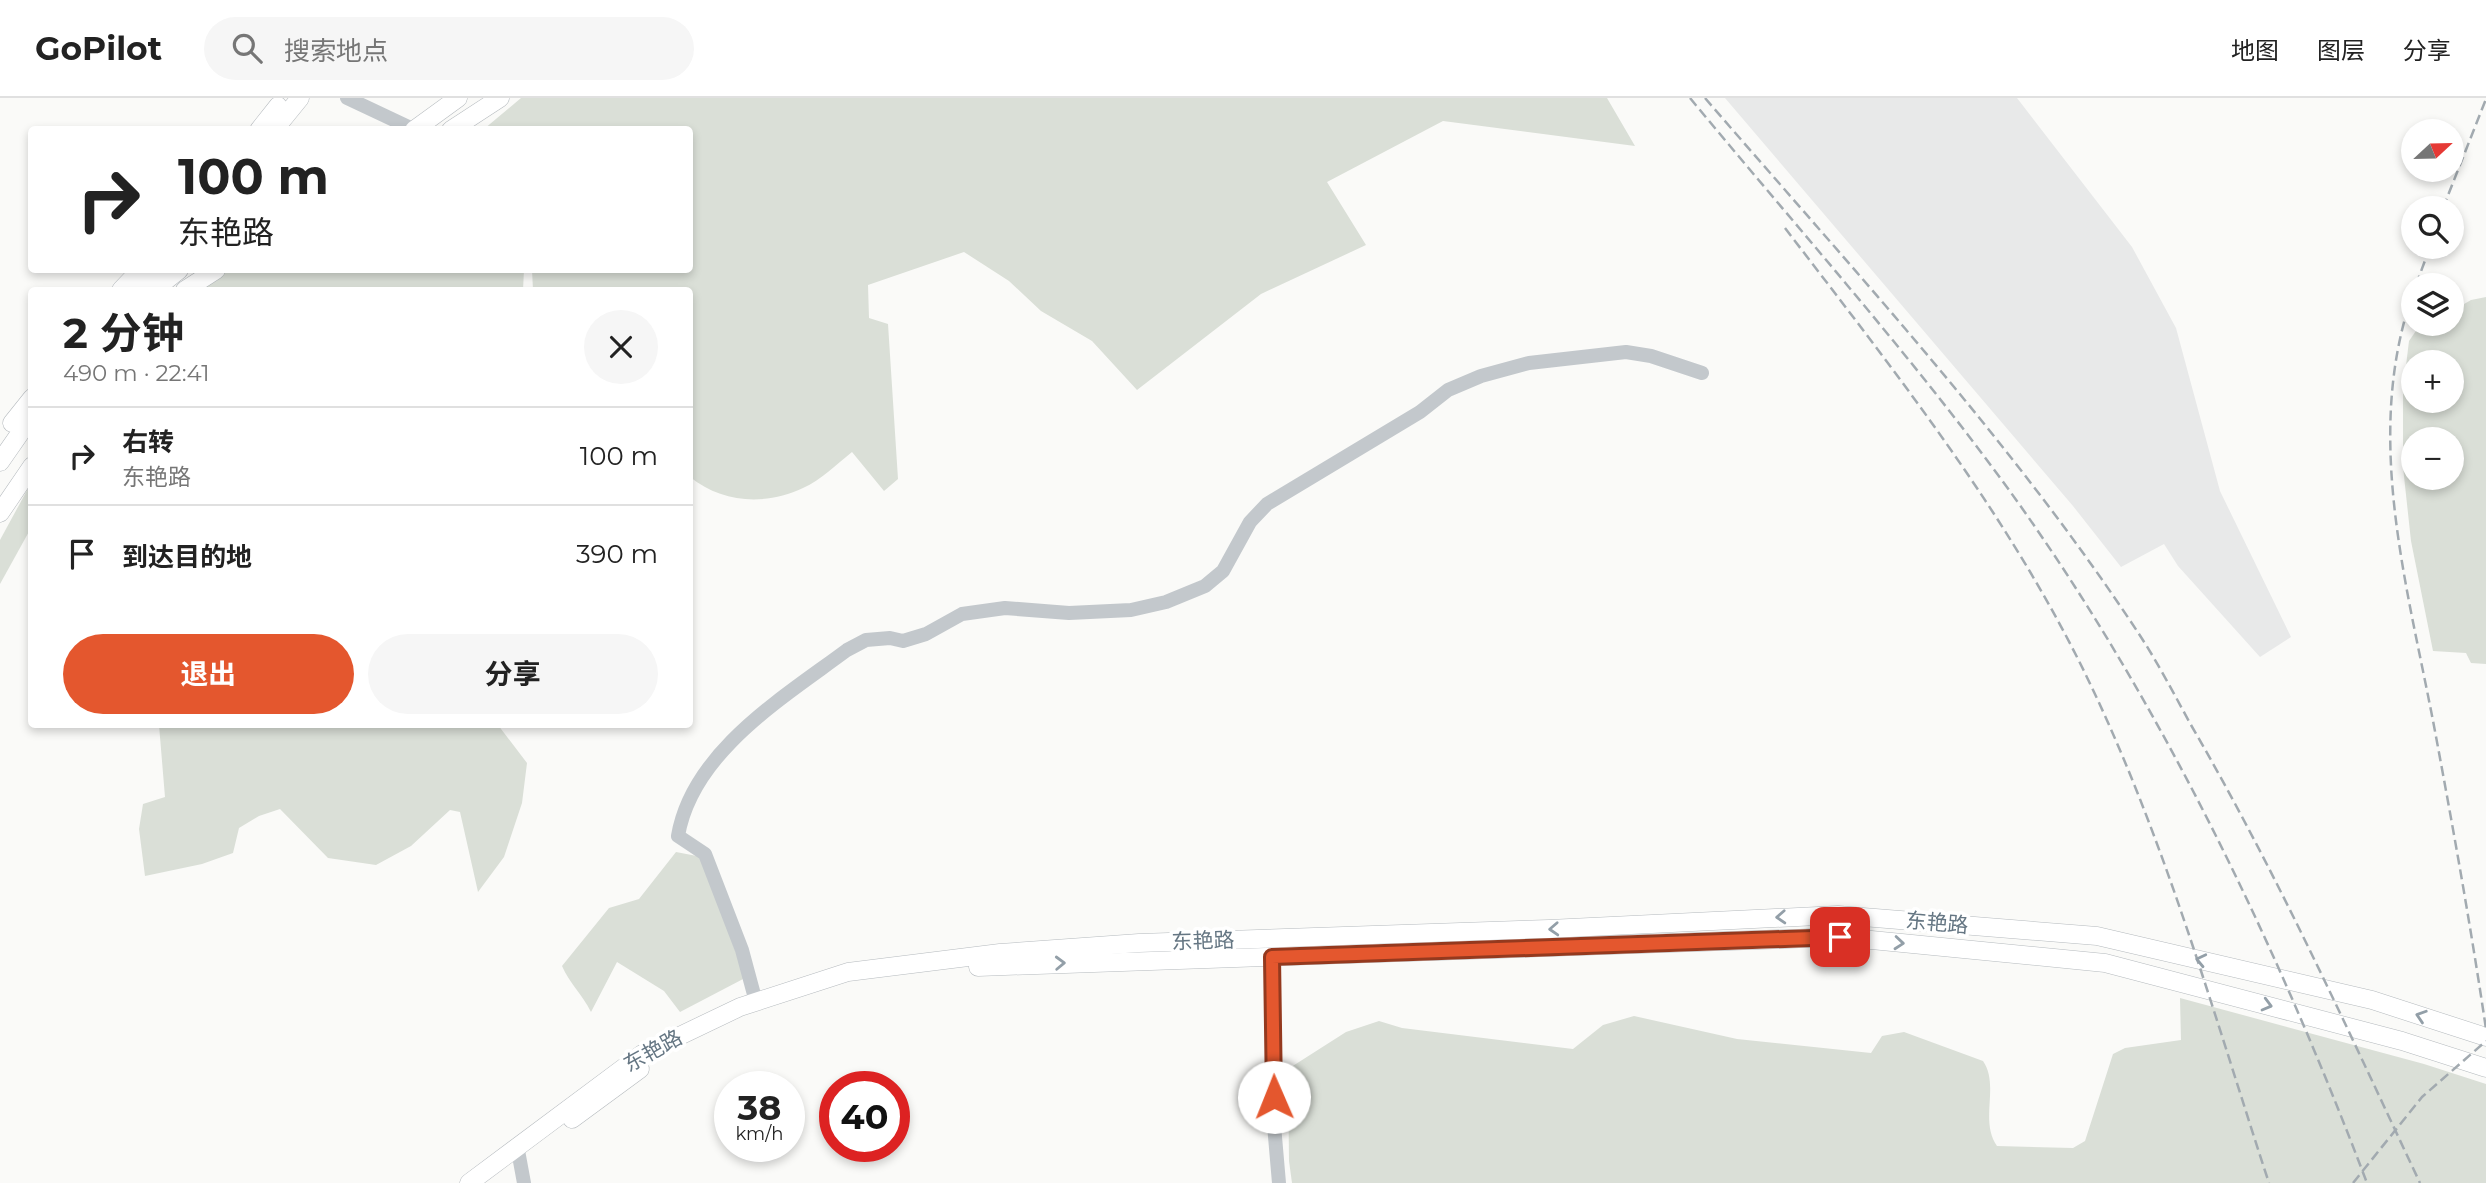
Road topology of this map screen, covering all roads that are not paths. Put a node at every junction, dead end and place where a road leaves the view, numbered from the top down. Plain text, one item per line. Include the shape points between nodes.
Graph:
1 (285, 98) edge
2 (300, 98) edge
3 (346, 98) edge
4 (370, 98) edge
5 (458, 98) edge
6 (500, 98) edge
7 (262, 126) edge
8 (277, 126) edge
9 (415, 126) edge
10 (417, 126) edge
11 (423, 126) edge
12 (458, 126) edge
13 (137, 273) edge
14 (152, 273) edge
15 (175, 273) edge
16 (211, 273) edge
17 (124, 287) edge
18 (139, 287) edge
19 (158, 287) edge
20 (190, 287) edge
21 (1702, 373) dead end
22 (28, 403) edge
23 (28, 422) edge
24 (28, 435) edge
25 (0, 441) edge
26 (0, 462) edge
27 (0, 471) edge
28 (28, 472) edge
29 (0, 513) edge
30 (1273, 939) junction
31 (1272, 957) junction
32 (756, 1002) junction
33 (2486, 1037) edge
34 (2486, 1068) edge
35 (518, 1152) junction
36 (469, 1183) edge
37 (485, 1183) edge
38 (524, 1183) edge
39 (1279, 1183) edge

1 - 7 main road
2 - 8 main road
3 - 9 street
4 - 10 street
5 - 11 main road
6 - 12 main road
13 - 17 main road
14 - 18 main road
15 - 19 main road
16 - 20 main road
21 - 32 street via 1626,352 1529,363 1481,376 1448,390 1420,412 1267,504 1250,522 1223,570 1205,586 1131,610 1069,613 1005,608 962,614 926,634 903,641 866,640 847,650 737,733 701,781 680,824 678,836 705,854 742,950
22 - 25 main road
23 - 26 main road
24 - 27 main road
28 - 29 main road
30 - 31 street
30 - 32 main road, 东艳路 via 1000,953 848,972
33 -> 30 main road, 东艳路 via 2372,1000 2097,936 1850,916
31 -> 34 main road, 东艳路 via 1840,937 1908,943 2105,963
35 -> 31 main road, 东艳路 via 647,1063 743,1017 854,980 996,965
31 - 39 street
32 - 35 main road, 东艳路 via 642,1054
35 - 36 main road, 东艳路
35 - 37 main road, 东艳路
35 - 38 street

